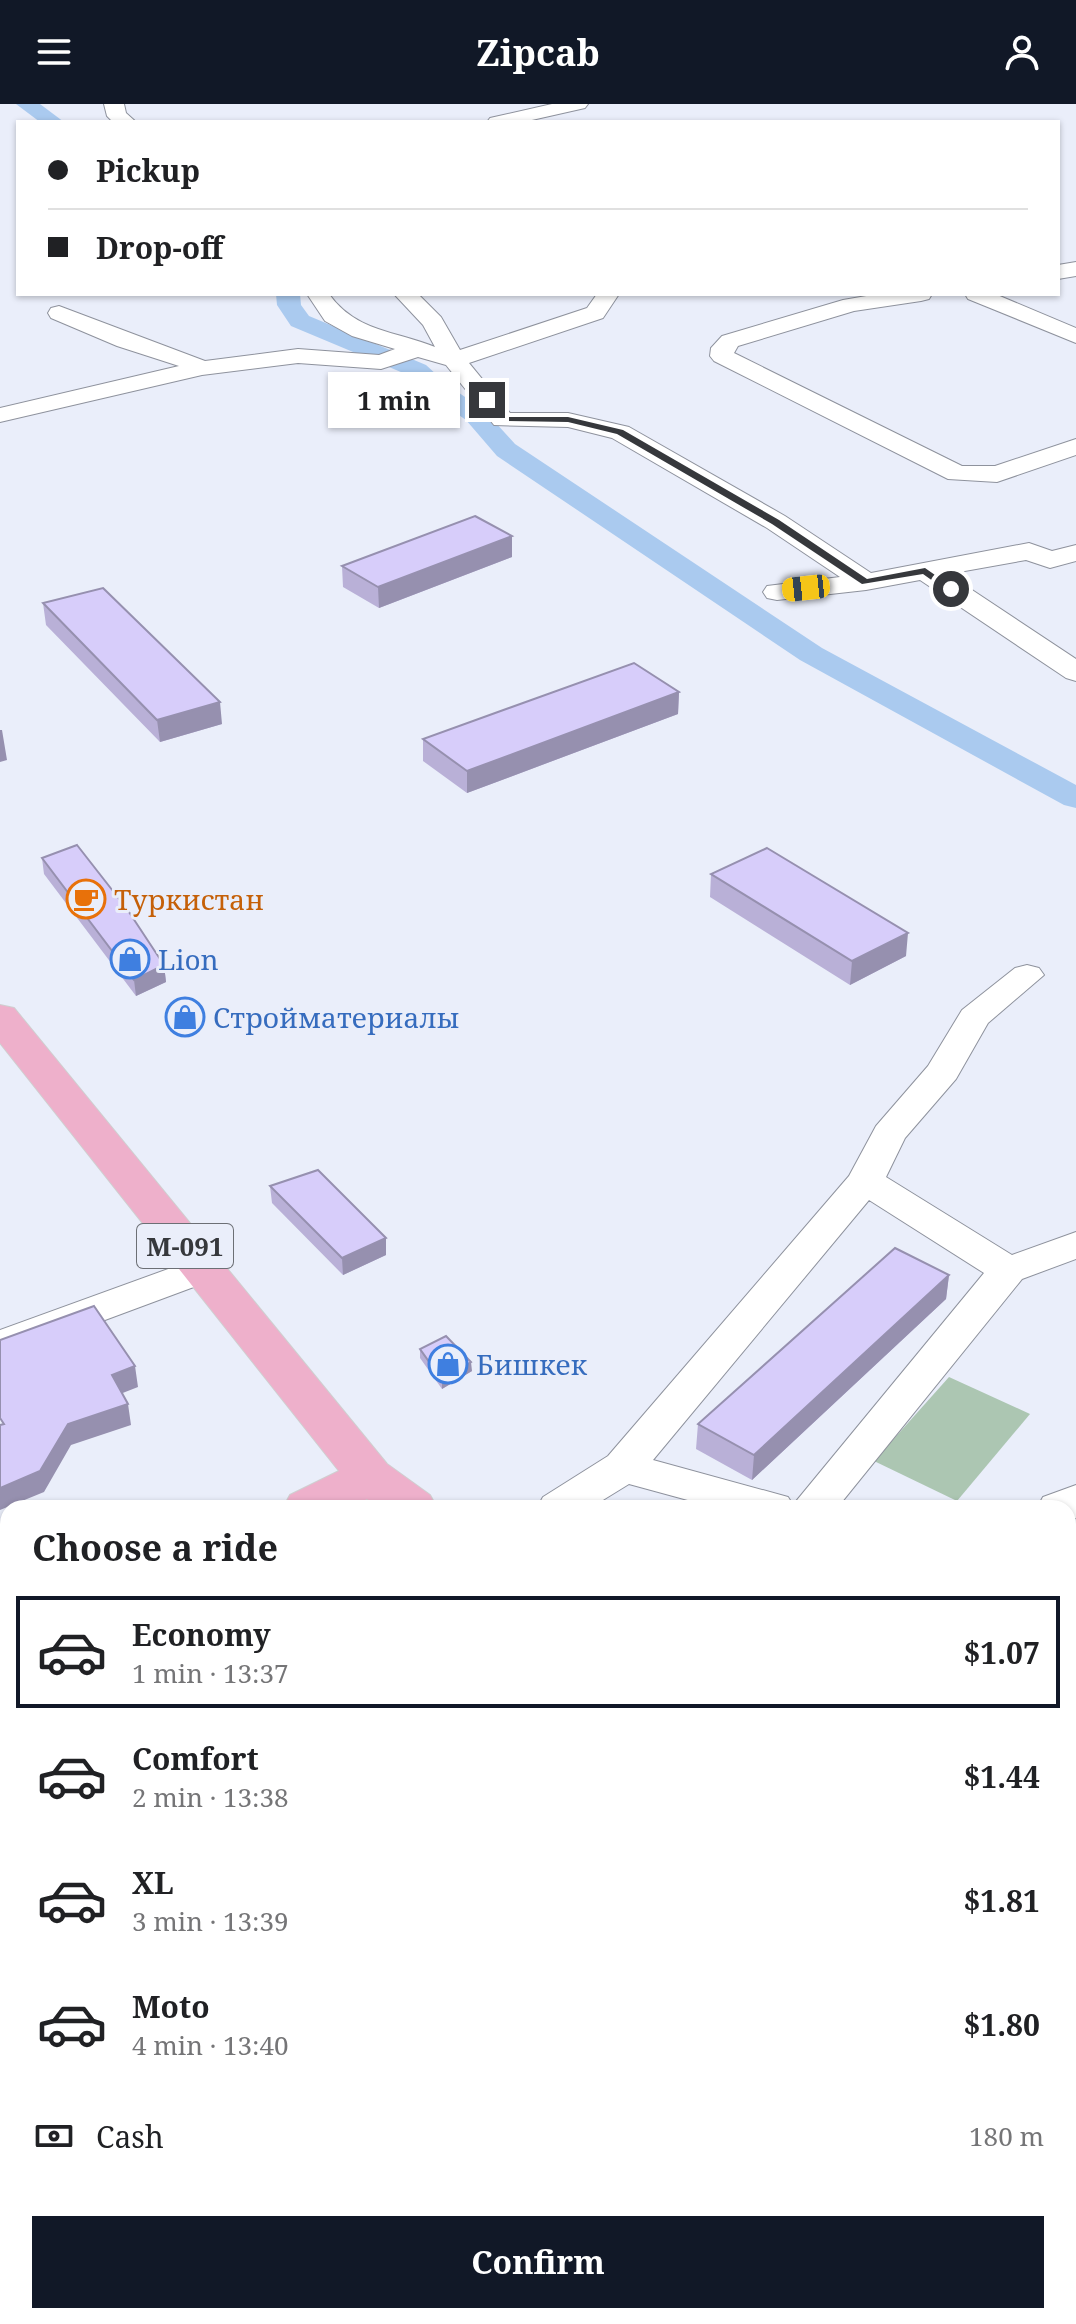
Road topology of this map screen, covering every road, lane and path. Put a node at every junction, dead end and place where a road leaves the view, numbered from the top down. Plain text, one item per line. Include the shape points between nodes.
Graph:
1 (578, 104) edge
2 (506, 120) edge
3 (319, 296) edge
4 (407, 296) edge
5 (607, 296) edge
6 (908, 296) edge
7 (981, 296) edge
8 (59, 313) dead end
9 (1076, 336) edge
10 (401, 355) junction
11 (454, 360) junction
12 (202, 368) junction
13 (0, 415) edge
14 (1076, 447) edge
15 (1076, 553) edge
16 (925, 571) junction
17 (866, 582) junction
18 (777, 592) dead end
19 (1069, 661) edge
20 (1027, 975) dead end
21 (0, 1017) edge
22 (865, 1181) junction
23 (1076, 1245) edge
24 (204, 1269) junction
25 (1008, 1270) junction
26 (0, 1345) edge
27 (623, 1467) junction
28 (375, 1492) edge
29 (342, 1500) edge
30 (394, 1500) edge
31 (571, 1500) edge
32 (744, 1500) edge
33 (820, 1500) edge

1 - 2 street
3 - 10 street via 333,316
4 - 11 street via 433,322
5 - 11 street via 595,313
6 - 14 street via 851,305 730,341 722,356 957,474 997,474
7 - 9 street
8 - 12 street
10 - 11 street
10 - 12 street via 298,356
11 - 17 street via 503,420 568,420 620,432 776,522
12 - 13 street
15 - 16 street via 1050,560 1029,551
16 - 17 street
16 - 19 street
17 - 18 street
20 - 22 street via 974,1017 943,1071 889,1134
21 - 24 main road, М-091
22 - 25 street
22 - 27 street
23 - 25 street
24 - 26 street
24 - 28 main road, М-091
25 - 33 street
27 - 31 street
27 - 32 street
28 - 29 main road
28 - 30 main road, М-091

